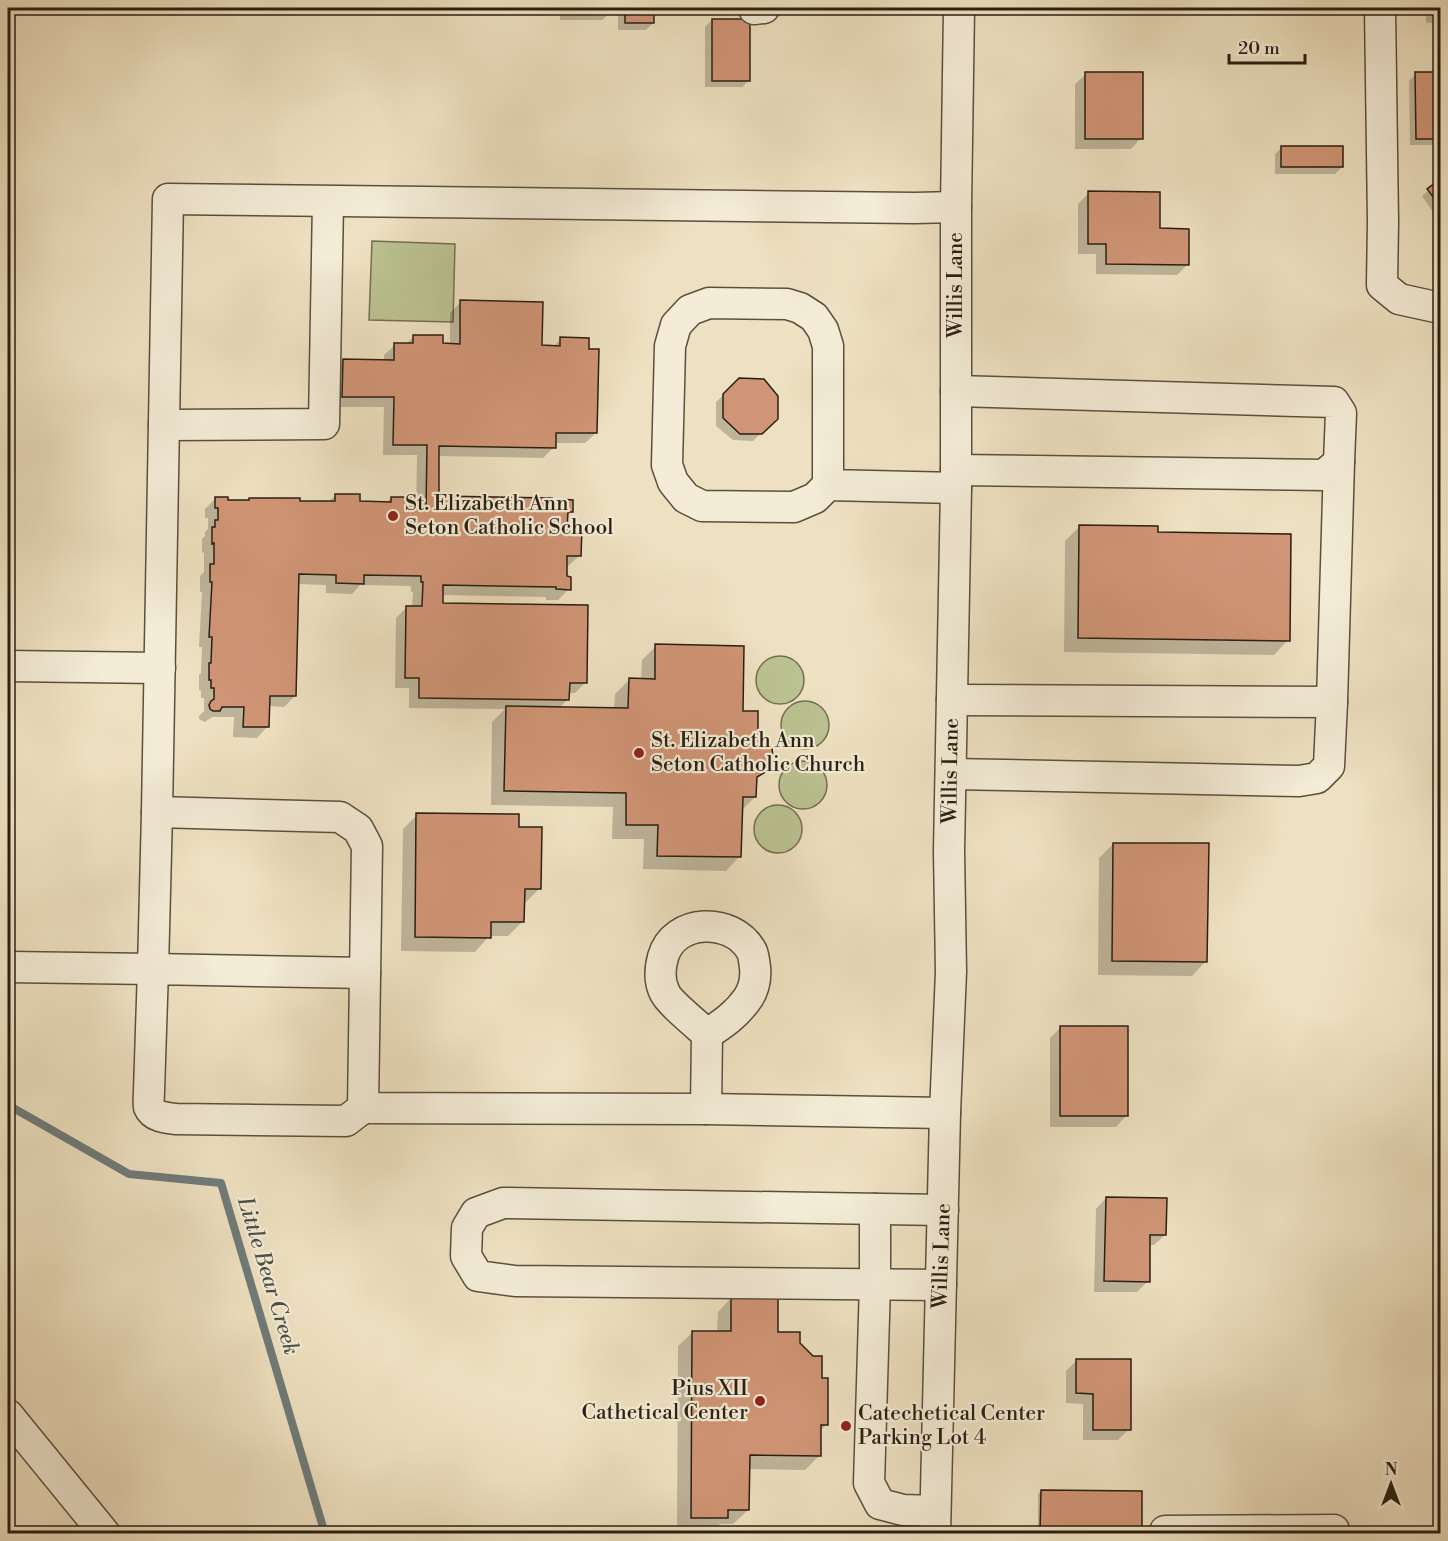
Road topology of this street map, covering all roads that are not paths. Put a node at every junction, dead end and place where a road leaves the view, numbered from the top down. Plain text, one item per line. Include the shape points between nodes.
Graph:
1 (959, 8) edge
2 (1380, 8) edge
3 (328, 202) junction
4 (956, 207) junction
5 (1440, 308) edge
6 (956, 391) junction
7 (164, 425) junction
8 (1339, 462) junction
9 (956, 479) junction
10 (828, 485) junction
11 (8, 666) edge
12 (160, 668) junction
13 (952, 700) junction
14 (1332, 702) junction
15 (951, 774) junction
16 (157, 812) junction
17 (8, 967) edge
18 (153, 969) junction
19 (365, 973) junction
20 (707, 1034) dead end
21 (363, 1108) junction
22 (706, 1109) junction
23 (945, 1113) junction
24 (875, 1209) junction
25 (943, 1210) junction
26 (875, 1284) junction
27 (941, 1285) junction
28 (8, 1415) edge
29 (935, 1522) edge
30 (105, 1533) edge
31 (1164, 1533) edge
32 (1334, 1533) edge

1 - 4 street, Willis Lane
2 - 5 street via 1382,285 1398,299
3 - 4 street
3 - 7 street via 324,424
3 - 7 street via 168,199
4 - 6 street, Willis Lane
6 - 8 street via 1334,402 1341,413
6 - 9 street, Willis Lane
7 - 12 street
8 - 9 street via 1324,475
8 - 14 street
9 - 10 street
9 - 13 street, Willis Lane
10 - 10 street via 815,498 794,507 702,506 686,498 673,482 667,465 670,346 676,325 690,310 709,303 787,304 814,317 828,346
11 - 12 street
12 - 16 street
13 - 14 street
13 - 15 street, Willis Lane
14 - 15 street via 1329,766 1317,778 1299,781
15 - 23 street, Willis Lane via 951,972
16 - 18 street
16 - 19 street via 340,817 358,829 367,846
17 - 18 street
18 - 19 street
18 - 21 street via 149,1107 154,1113 176,1119 346,1121
19 - 21 street
20 - 22 street
21 - 22 street
22 - 23 street
23 - 25 street, Willis Lane
24 - 25 street
24 - 26 street
24 - 26 street via 503,1203 476,1213 467,1228 466,1256 478,1276 515,1281
25 - 27 street, Willis Lane
26 - 27 street
26 - 29 street via 869,1483 880,1504
27 - 29 street, Willis Lane
28 - 30 street
31 - 32 street

